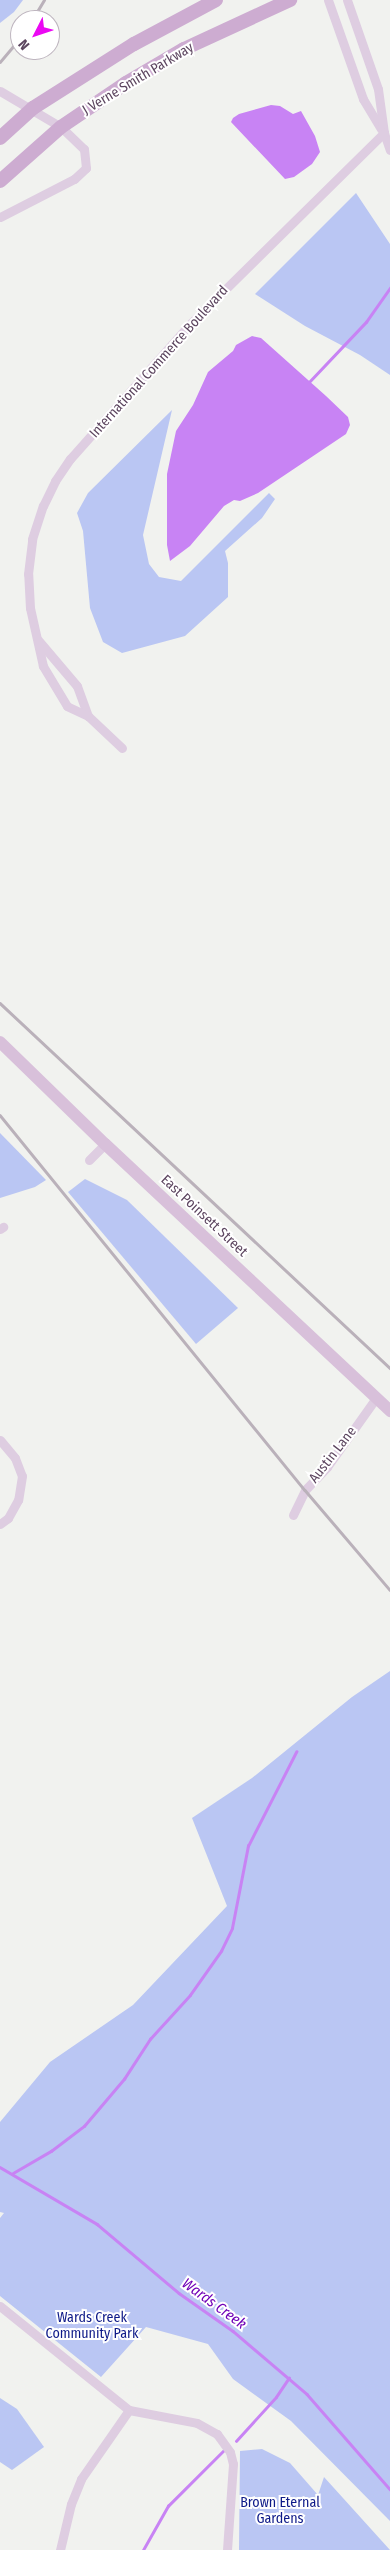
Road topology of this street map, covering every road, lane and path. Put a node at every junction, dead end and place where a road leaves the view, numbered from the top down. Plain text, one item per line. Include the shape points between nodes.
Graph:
1 (216, 0) edge
2 (290, 0) edge
3 (328, 0) edge
4 (347, 0) edge
5 (0, 91) edge
6 (32, 108) junction
7 (62, 127) junction
8 (384, 133) junction
9 (0, 138) edge
10 (390, 150) edge
11 (0, 181) edge
12 (0, 217) edge
13 (36, 638) junction
14 (88, 716) junction
15 (122, 748) dead end
16 (0, 1042) edge
17 (105, 1144) junction
18 (89, 1160) dead end
19 (376, 1398) junction
20 (390, 1411) edge
21 (0, 1440) edge
22 (293, 1515) dead end
23 (0, 1524) edge
24 (0, 2306) edge
25 (129, 2410) junction
26 (60, 2550) edge
27 (227, 2550) edge

1 - 6 main road via 134,44
2 - 7 main road, J Verne Smith Parkway via 184,49 126,83
3 - 8 street via 363,99
4 - 8 street via 378,89
5 - 6 street
6 - 7 street
6 - 9 main road
7 - 11 main road, J Verne Smith Parkway
7 - 12 street via 84,149 86,168 74,179
8 - 10 street
8 - 13 street, International Commerce Boulevard via 189,325 70,459 44,506 32,539 28,582
13 - 14 street, International Commerce Boulevard via 77,686
13 - 14 street, International Commerce Boulevard via 43,666 67,706
14 - 15 street, International Commerce Boulevard
16 - 17 main road, East Poinsett Street
17 - 18 street
17 - 19 main road, East Poinsett Street
19 - 20 main road, East Poinsett Street
19 - 22 street, Austin Lane via 327,1467 306,1490
21 - 23 street via 15,1458 22,1476 18,1500 8,1518
24 - 25 street
25 - 26 street via 78,2485
25 - 27 street via 197,2423 225,2442 233,2469

